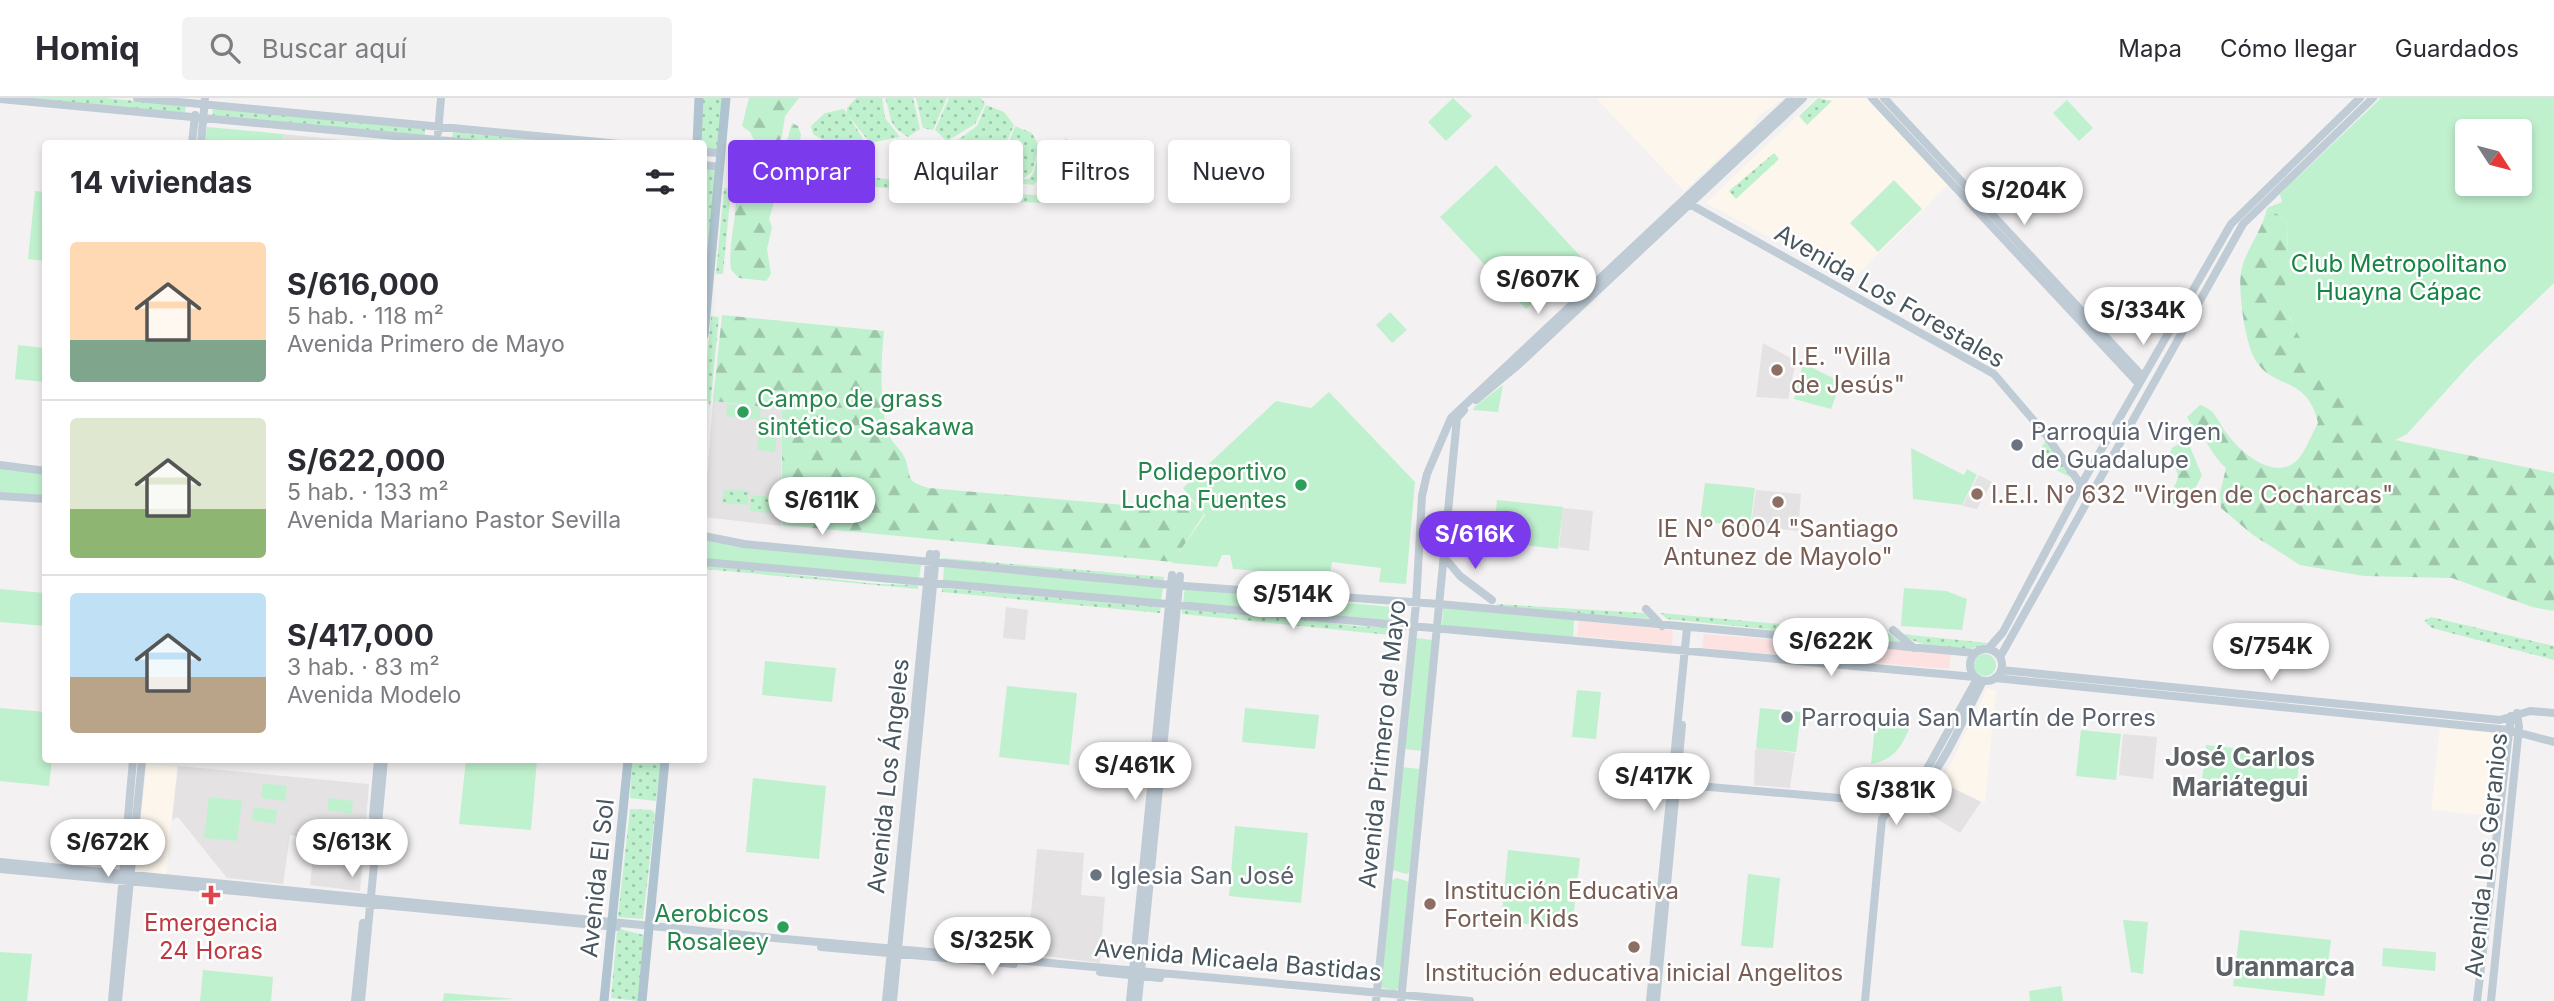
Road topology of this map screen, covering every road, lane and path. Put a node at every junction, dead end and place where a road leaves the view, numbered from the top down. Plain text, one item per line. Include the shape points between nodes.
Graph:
1 (137, 98) edge
2 (444, 98) edge
3 (699, 98) edge
4 (726, 98) edge
5 (1792, 98) edge
6 (1803, 98) edge
7 (1872, 98) edge
8 (1884, 98) edge
9 (2360, 98) edge
10 (2373, 98) edge
11 (0, 99) edge
12 (201, 101) edge
13 (199, 117) junction
14 (441, 128) junction
15 (193, 140) edge
16 (201, 140) edge
17 (421, 140) edge
18 (440, 140) edge
19 (575, 140) edge
20 (697, 140) edge
21 (707, 152) edge
22 (720, 153) junction
23 (707, 165) edge
24 (719, 167) junction
25 (1686, 201) junction
26 (707, 301) edge
27 (2141, 380) junction
28 (0, 465) edge
29 (42, 470) edge
30 (2081, 485) junction
31 (0, 496) edge
32 (42, 499) edge
33 (707, 537) edge
34 (1444, 556) junction
35 (933, 558) junction
36 (707, 562) edge
37 (1175, 580) junction
38 (930, 583) junction
39 (1492, 600) dead end
40 (1416, 604) junction
41 (1439, 604) junction
42 (1172, 606) junction
43 (1646, 609) dead end
44 (1661, 626) junction
45 (1412, 627) junction
46 (1689, 628) junction
47 (1436, 629) junction
48 (1893, 631) dead end
49 (1914, 648) junction
50 (1988, 649) junction
51 (1686, 651) junction
52 (1975, 653) junction
53 (2000, 657) junction
54 (1998, 674) junction
55 (1978, 679) junction
56 (2554, 713) edge
57 (2514, 715) junction
58 (2509, 730) junction
59 (2519, 732) junction
60 (2554, 742) edge
61 (2507, 745) junction
62 (2517, 746) junction
63 (133, 763) edge
64 (142, 763) edge
65 (378, 763) edge
66 (384, 763) edge
67 (628, 763) edge
68 (665, 763) edge
69 (1674, 784) junction
70 (0, 862) edge
71 (0, 869) edge
72 (126, 877) junction
73 (368, 900) junction
74 (612, 924) junction
75 (649, 928) junction
76 (894, 950) junction
77 (893, 966) junction
78 (1137, 973) junction
79 (1376, 997) edge
80 (1401, 999) edge
81 (112, 1001) edge
82 (118, 1001) edge
83 (355, 1001) edge
84 (361, 1001) edge
85 (604, 1001) edge
86 (642, 1001) edge
87 (886, 1001) edge
88 (893, 1001) edge
89 (1130, 1001) edge
90 (1138, 1001) edge
91 (1414, 1001) edge
92 (1470, 1001) edge
93 (1650, 1001) edge
94 (1656, 1001) edge
95 (1865, 1001) edge
96 (2477, 1001) edge
97 (2491, 1001) edge

1 - 12 street
2 - 14 street
3 - 20 main road
4 - 22 main road
5 - 25 street, Avenida Primero de Mayo
6 - 25 street, Avenida Primero de Mayo
7 - 27 street
8 - 27 street
9 - 27 street via 2231,224
10 - 53 street via 2243,224
11 - 13 street
12 - 13 street
12 - 14 street
13 - 15 street
13 - 16 street
13 - 17 street
14 - 18 street
14 - 19 street
21 - 22 street
22 - 24 main road
23 - 24 street
24 - 26 main road
25 - 30 street, Avenida Los Forestales via 1994,374
25 - 34 street, Avenida Primero de Mayo via 1517,366 1457,418
25 - 40 street, Avenida Primero de Mayo via 1455,411 1424,483
27 - 30 street
28 - 29 street
30 - 50 street via 2003,632
31 - 32 street
33 - 35 street via 744,544
34 - 39 street via 1460,576
34 - 41 street, Avenida Primero de Mayo
35 - 37 street
35 - 38 street, Avenida Los Ángeles
36 - 38 street
37 - 40 street
37 - 42 street
38 - 42 street
38 - 76 street, Avenida Los Ángeles
40 - 41 street
40 - 45 street, Avenida Primero de Mayo
41 - 44 street
41 - 47 street, Avenida Primero de Mayo
42 - 45 street
42 - 78 street
43 - 44 street
44 - 46 street
45 - 47 street
45 - 79 street, Avenida Primero de Mayo
46 - 49 street
46 - 51 street
47 - 51 street
47 - 80 street, Avenida Primero de Mayo
48 - 49 street
49 - 52 street
50 - 52 street
50 - 53 street
51 - 55 street
51 - 69 street
52 - 55 street via 1970,666
53 - 54 street
54 - 55 street
54 - 57 street via 2500,720
54 - 58 street
55 - 69 street via 1922,776 1899,794 1874,801
55 - 95 street via 1926,784 1882,819
56 - 57 street via 2541,709
57 - 58 street, Avenida Los Geranios
57 - 59 street, Avenida Los Geranios
58 - 59 street
58 - 61 street, Avenida Los Geranios
59 - 60 street
59 - 62 street, Avenida Los Geranios
61 - 62 street
61 - 96 street, Avenida Los Geranios
62 - 97 street, Avenida Los Geranios
63 - 72 street
64 - 72 street
65 - 73 street
66 - 73 street
67 - 74 main road, Avenida El Sol
68 - 75 main road
69 - 93 street
69 - 94 street
70 - 72 street, Avenida Micaela Bastidas
71 - 72 street, Avenida Micaela Bastidas
72 - 73 street, Avenida Micaela Bastidas
72 - 81 street
72 - 82 street
73 - 74 street, Avenida Micaela Bastidas
73 - 83 street
73 - 84 street
74 - 75 street, Avenida Micaela Bastidas
74 - 85 main road, Avenida El Sol
75 - 76 street, Avenida Micaela Bastidas
75 - 86 main road
76 - 77 street, Avenida Los Ángeles
76 - 78 street, Avenida Micaela Bastidas
77 - 87 street, Avenida Los Ángeles
77 - 88 street, Avenida Los Ángeles
78 - 79 street, Avenida Micaela Bastidas
78 - 89 street
78 - 90 street
79 - 80 street, Avenida Micaela Bastidas
80 - 91 street, Avenida Micaela Bastidas
80 - 92 street, Avenida Micaela Bastidas

